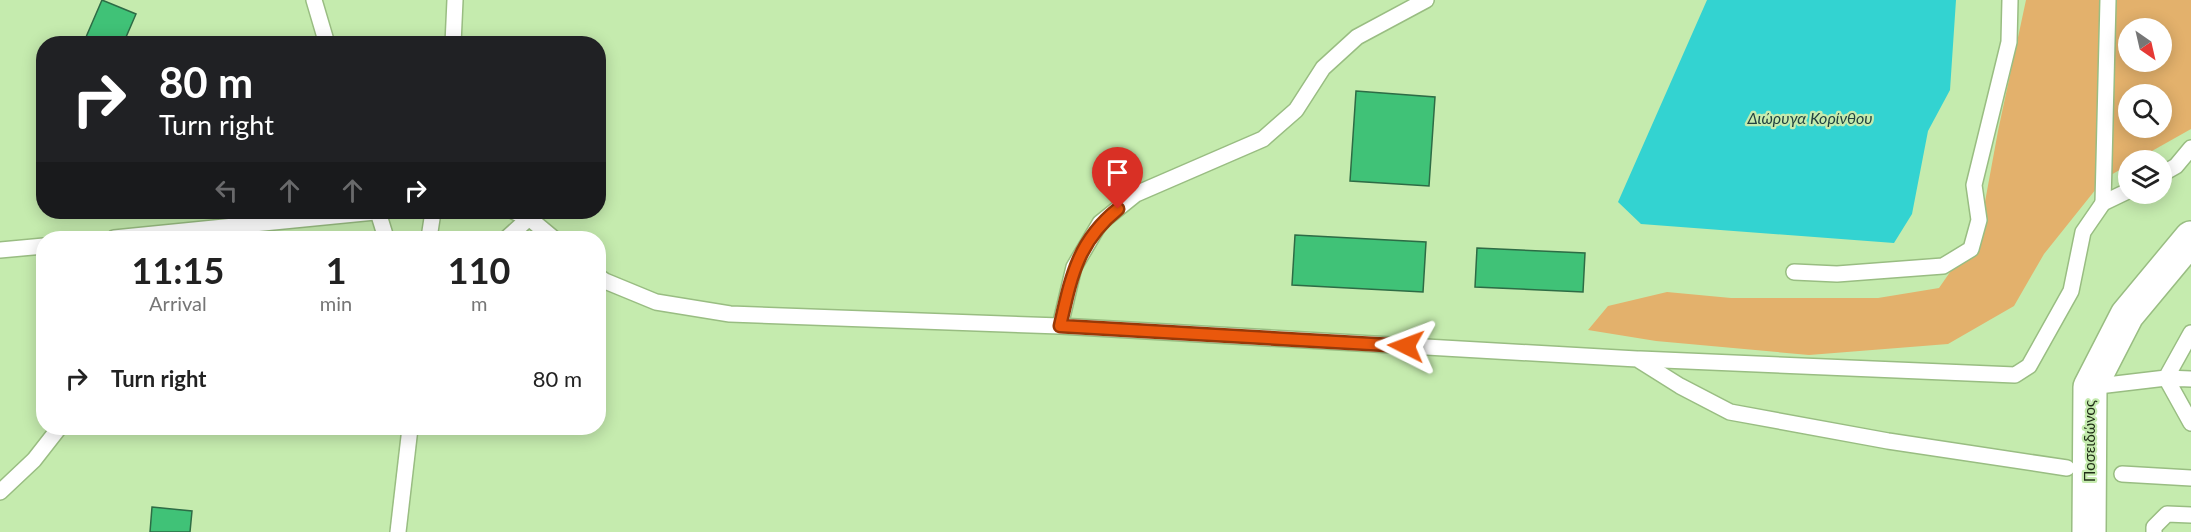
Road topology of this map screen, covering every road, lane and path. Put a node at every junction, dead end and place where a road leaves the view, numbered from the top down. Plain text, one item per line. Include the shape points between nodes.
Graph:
1 (314, 0) edge
2 (455, 0) edge
3 (1425, 0) edge
4 (2010, 0) edge
5 (2108, 0) edge
6 (325, 36) edge
7 (453, 36) edge
8 (2191, 148) edge
9 (2172, 168) edge
10 (2118, 196) edge
11 (2103, 203) junction
12 (321, 219) edge
13 (527, 219) edge
14 (226, 231) edge
15 (544, 231) edge
16 (2191, 238) edge
17 (36, 247) edge
18 (0, 250) edge
19 (1794, 272) dead end
20 (606, 281) edge
21 (1060, 326) junction
22 (2191, 333) edge
23 (1636, 359) junction
24 (2166, 378) junction
25 (2191, 379) edge
26 (2090, 387) junction
27 (2191, 423) edge
28 (54, 435) edge
29 (409, 435) edge
30 (2067, 468) dead end
31 (2122, 474) dead end
32 (2191, 478) edge
33 (0, 492) edge
34 (2191, 515) edge
35 (398, 532) edge
36 (2089, 532) edge
37 (2154, 532) edge

1 - 6 lane
2 - 7 lane
3 - 21 lane via 1357,37 1323,68 1296,110 1263,139 1136,194 1100,223 1074,267
4 - 19 lane via 2009,42 1974,185 1979,220 1971,249 1943,266 1837,274
5 - 11 lane
8 - 9 lane
10 - 11 lane
11 - 23 lane via 2083,232 2071,291 2029,366 2015,375
12 - 14 lane
13 - 15 lane
16 - 26 street, Ποσειδώνος via 2127,315
17 - 18 lane
20 - 21 lane via 656,302 730,314
21 - 23 lane
22 - 24 lane
23 - 30 lane via 1730,412
24 - 25 lane
24 - 26 lane
24 - 27 lane
26 - 36 street, Ποσειδώνος
28 - 33 lane
29 - 35 lane
31 - 32 lane
34 - 37 lane via 2166,514 2154,526

